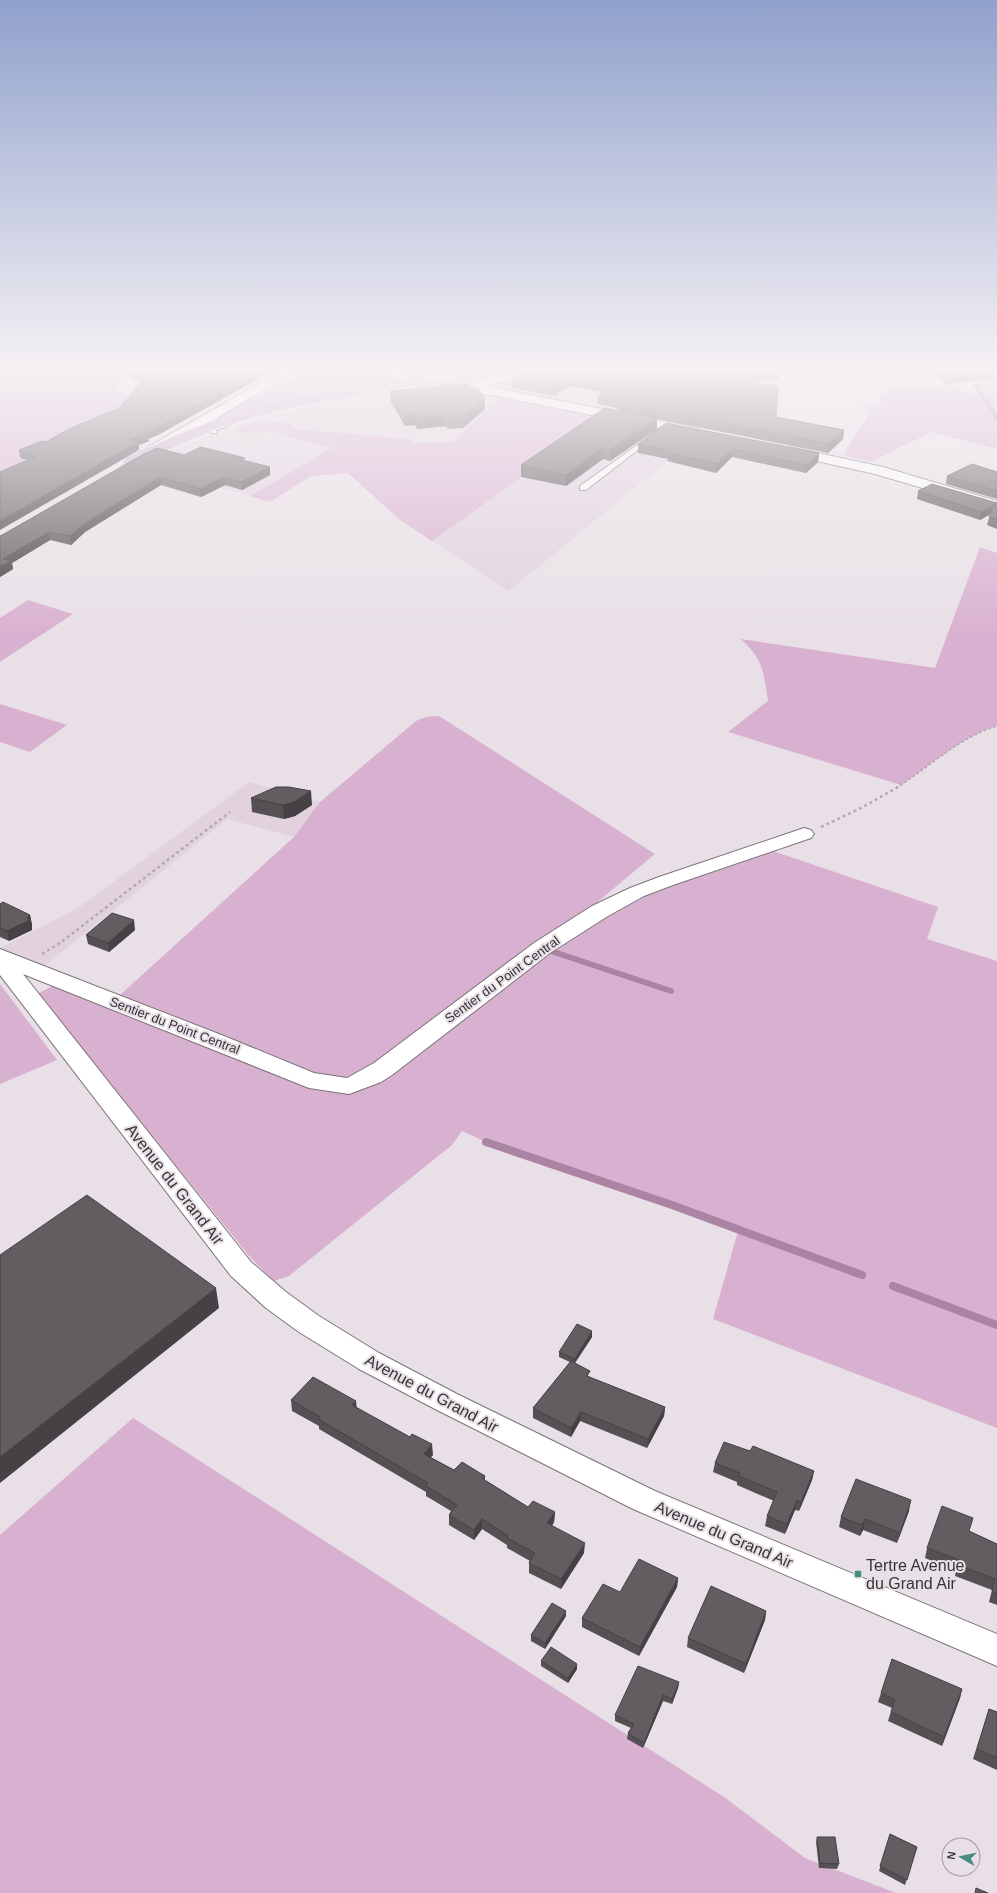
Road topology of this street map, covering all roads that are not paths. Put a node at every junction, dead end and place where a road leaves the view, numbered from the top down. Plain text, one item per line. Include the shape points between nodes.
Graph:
1 (138, 459) edge
2 (146, 459) edge
3 (622, 459) edge
4 (831, 459) edge
5 (583, 488) dead end
6 (997, 506) edge
7 (804, 834) road end
8 (0, 956) edge
9 (10, 962) edge
10 (997, 1650) edge

1 - 2 main road via 120,470
3 - 5 lane
4 - 6 street via 878,470
7 - 9 street, Sentier du Point Central via 666,881 600,910 542,948 383,1069 348,1086 309,1080 216,1041
8 - 9 street, Sentier du Point Central
9 - 10 street, Avenue du Grand Air via 241,1269 276,1300 309,1324 376,1365 644,1500

